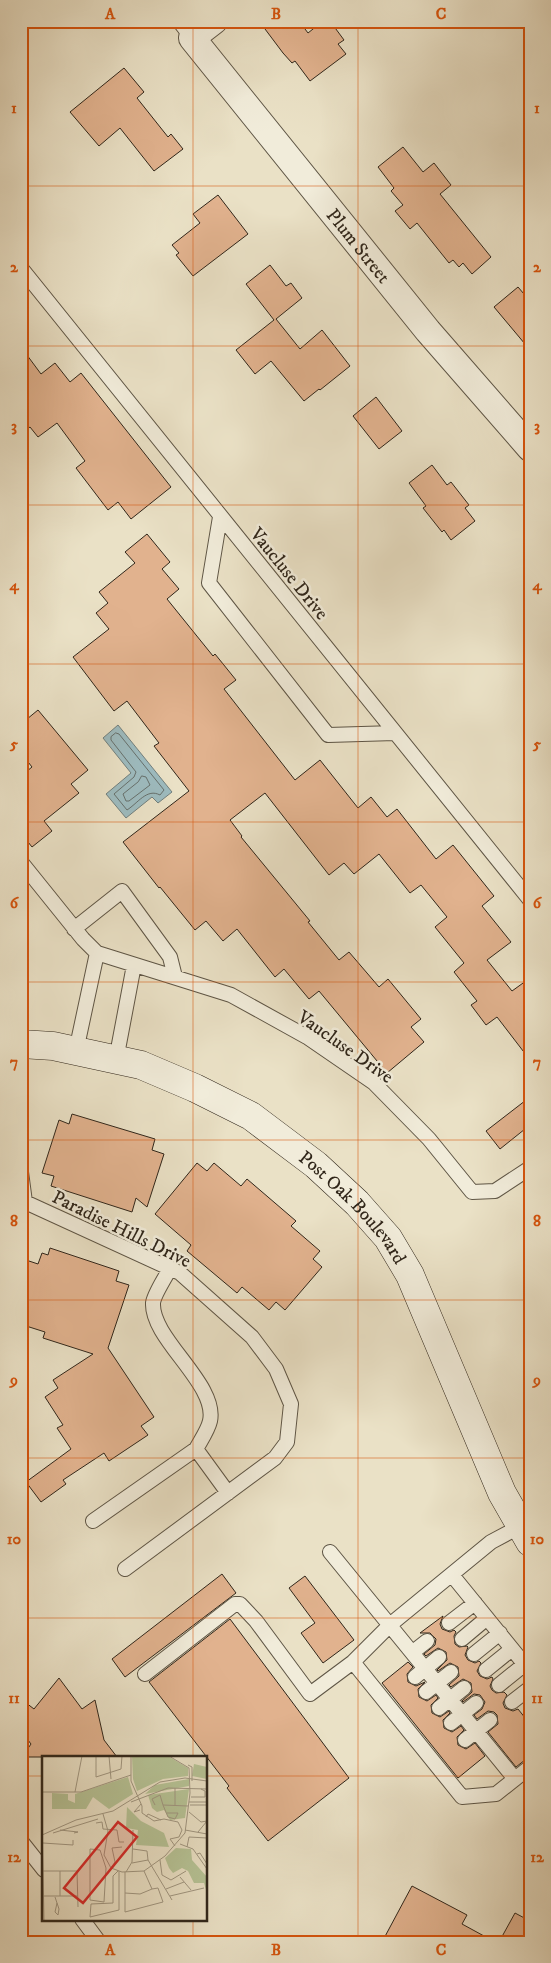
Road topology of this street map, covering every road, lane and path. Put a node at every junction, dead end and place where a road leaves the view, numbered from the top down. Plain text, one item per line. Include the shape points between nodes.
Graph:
1 (214, 21) edge
2 (185, 30) edge
3 (21, 268) edge
4 (530, 448) edge
5 (220, 517) junction
6 (396, 733) junction
7 (21, 862) edge
8 (530, 900) edge
9 (74, 929) junction
10 (97, 954) junction
11 (134, 965) junction
12 (175, 977) junction
13 (21, 1044) edge
14 (76, 1051) junction
15 (116, 1060) junction
16 (530, 1168) edge
17 (21, 1172) edge
18 (23, 1203) edge
19 (170, 1268) junction
20 (196, 1448) junction
21 (228, 1493) junction
22 (93, 1521) dead end
23 (525, 1534) edge
24 (330, 1552) dead end
25 (125, 1569) dead end
26 (452, 1575) junction
27 (475, 1603) junction
28 (488, 1618) junction
29 (449, 1623) dead end
30 (391, 1624) junction
31 (500, 1634) junction
32 (462, 1639) dead end
33 (427, 1641) dead end
34 (512, 1649) junction
35 (413, 1652) junction
36 (474, 1654) dead end
37 (440, 1657) dead end
38 (353, 1662) junction
39 (527, 1668) edge
40 (486, 1670) dead end
41 (451, 1672) dead end
42 (420, 1673) junction
43 (145, 1674) dead end
44 (438, 1683) junction
45 (499, 1685) dead end
46 (464, 1688) dead end
47 (530, 1688) edge
48 (426, 1692) dead end
49 (512, 1702) dead end
50 (444, 1703) junction
51 (476, 1703) dead end
52 (457, 1719) junction
53 (490, 1720) dead end
54 (476, 1732) junction
55 (465, 1740) dead end
56 (530, 1767) edge
57 (515, 1779) junction
58 (21, 1841) edge
59 (42, 1867) edge
60 (83, 1920) edge
61 (99, 1942) edge

1 - 2 street
2 - 4 street, Plum Street via 428,330
3 - 5 lane, Vaucluse Drive
5 - 6 lane, Vaucluse Drive
5 - 6 lane via 209,583 328,735
6 - 8 lane, Vaucluse Drive
7 - 9 lane
9 - 10 lane
9 - 12 lane via 122,891 170,957
10 - 11 lane, Vaucluse Drive
10 - 14 lane
11 - 12 lane, Vaucluse Drive
11 - 15 lane
12 - 16 lane, Vaucluse Drive via 231,995 308,1037 374,1083 429,1139 472,1192 495,1192
13 - 14 street, Post Oak Boulevard
14 - 15 street, Post Oak Boulevard
15 - 23 street, Post Oak Boulevard via 150,1069 251,1116 316,1165 376,1224 410,1274 502,1493
17 - 18 lane, Paradise Hills Drive
18 - 19 lane, Paradise Hills Drive
19 - 20 lane via 153,1301 155,1319 211,1406 210,1422
19 - 21 lane, Paradise Hills Drive via 180,1273 252,1337 276,1369 291,1404 288,1442 275,1458
20 - 21 lane
20 - 22 lane
21 - 25 lane, Paradise Hills Drive
23 - 26 lane via 492,1542
24 - 30 lane
26 - 27 lane
26 - 30 lane
27 - 28 lane
27 - 29 lane
28 - 31 lane
28 - 32 lane
30 - 35 lane
30 - 38 lane
31 - 34 lane
31 - 36 lane
33 - 35 lane
34 - 39 lane
34 - 40 lane
35 - 42 lane
37 - 42 lane
38 - 43 lane via 310,1694 256,1621 240,1604 235,1604
38 - 57 lane via 388,1698 439,1761 462,1797 496,1794
39 - 45 lane
41 - 44 lane
42 - 44 lane
44 - 48 lane
44 - 50 lane
46 - 50 lane
47 - 49 lane
50 - 52 lane
51 - 52 lane
52 - 54 lane
53 - 54 lane
54 - 55 lane
54 - 57 lane
56 - 57 lane
58 - 59 lane
60 - 61 lane

